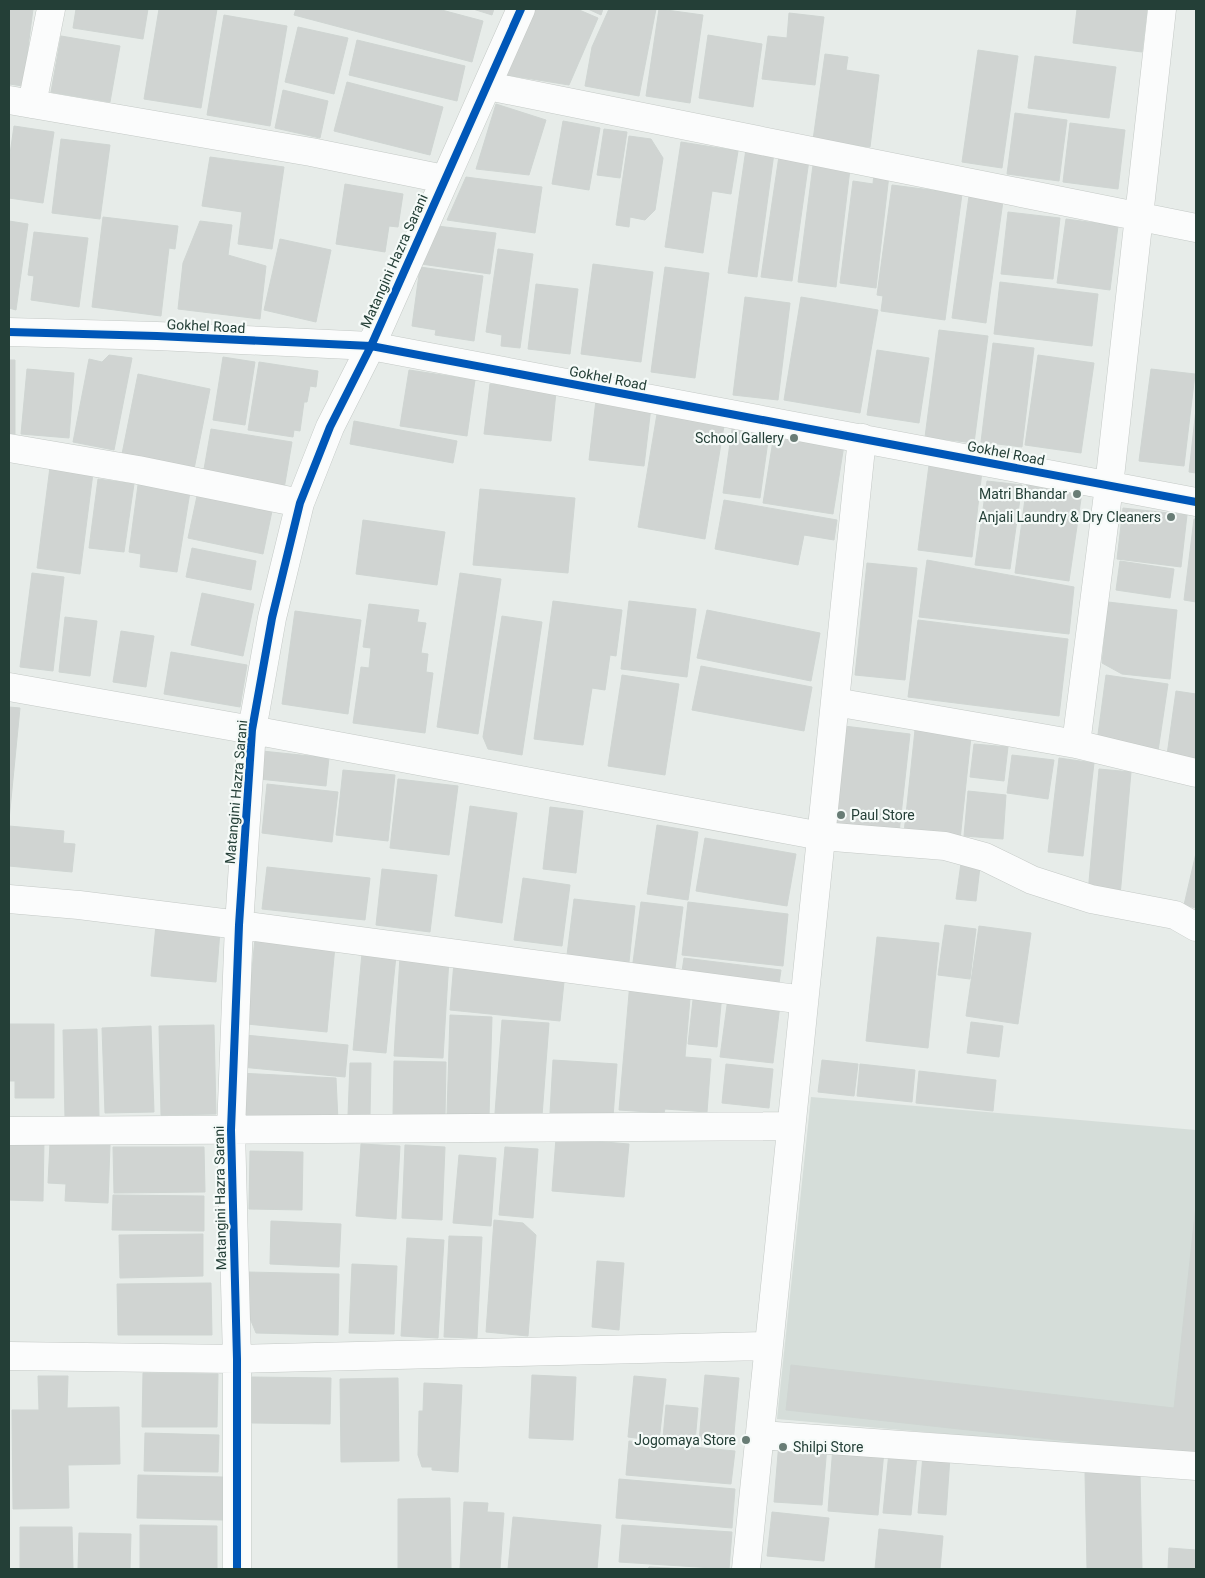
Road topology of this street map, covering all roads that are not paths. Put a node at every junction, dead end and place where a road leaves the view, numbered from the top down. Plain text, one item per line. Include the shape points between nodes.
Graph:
1 (51, 9) edge
2 (521, 9) edge
3 (1162, 9) edge
4 (488, 86) junction
5 (20, 102) edge
6 (444, 179) junction
7 (1139, 215) junction
8 (1196, 228) edge
9 (9, 332) edge
10 (371, 346) junction
11 (862, 438) junction
12 (9, 448) edge
13 (1109, 486) junction
14 (1196, 502) edge
15 (300, 503) junction
16 (9, 687) edge
17 (835, 702) junction
18 (252, 730) junction
19 (1076, 744) junction
20 (1196, 773) edge
21 (821, 836) junction
22 (9, 899) edge
23 (239, 925) junction
24 (1196, 927) edge
25 (804, 1000) junction
26 (791, 1126) junction
27 (230, 1130) junction
28 (9, 1131) edge
29 (768, 1346) junction
30 (9, 1356) edge
31 (237, 1359) junction
32 (760, 1435) junction
33 (1196, 1466) edge
34 (237, 1569) edge
35 (746, 1569) edge

1 - 5 street
2 - 4 street, Matangini Hazra Sarani
3 - 7 street
4 - 6 street, Matangini Hazra Sarani
4 - 7 street
5 - 6 street via 311,152
6 - 10 street, Matangini Hazra Sarani
7 - 8 street
7 - 13 street
9 - 10 street, Gokhel Road
10 - 11 street, Gokhel Road
10 - 15 street, Matangini Hazra Sarani via 330,427
11 - 13 street, Gokhel Road
11 - 17 street
12 - 15 street
13 - 14 street, Gokhel Road
13 - 19 street
15 - 18 street, Matangini Hazra Sarani via 272,618
16 - 18 street
17 - 19 street
17 - 21 street
18 - 21 street
18 - 23 street, Matangini Hazra Sarani
19 - 20 street
21 - 24 street via 945,846 985,857 1032,880 1091,900 1175,915
21 - 25 street
22 - 23 street
23 - 25 street
23 - 27 street, Matangini Hazra Sarani
25 - 26 street
26 - 27 street
26 - 29 street
27 - 28 street
27 - 31 street, Matangini Hazra Sarani
29 - 31 street
29 - 32 street
30 - 31 street
31 - 34 street, Matangini Hazra Sarani
32 - 33 street
32 - 35 street

